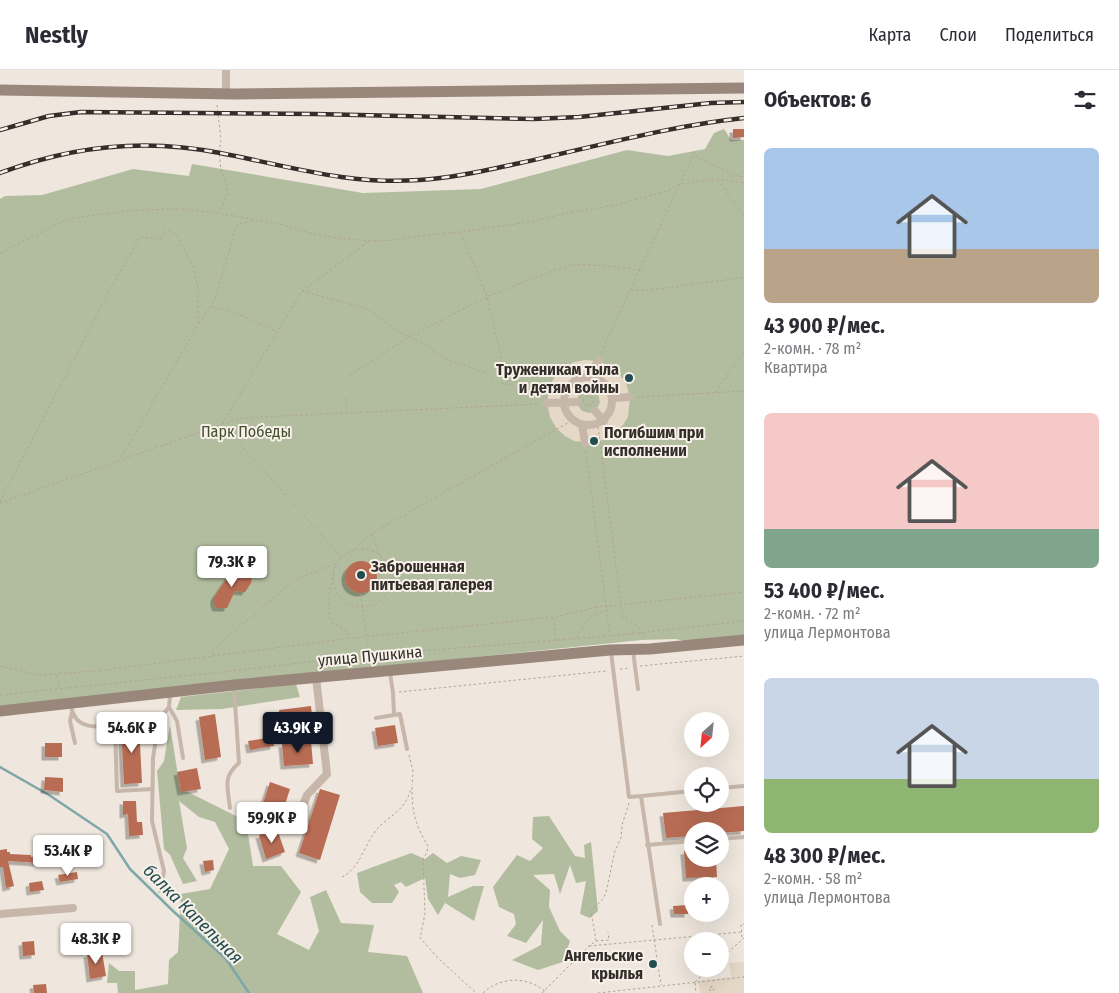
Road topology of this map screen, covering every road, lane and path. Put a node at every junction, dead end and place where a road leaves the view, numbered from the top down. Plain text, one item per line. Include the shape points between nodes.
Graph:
1 (226, 70) edge
2 (743, 85) edge
3 (0, 90) edge
4 (221, 94) junction
5 (695, 150) dead end
6 (693, 155) junction
7 (744, 177) edge
8 (717, 180) junction
9 (744, 183) edge
10 (680, 184) junction
11 (219, 213) junction
12 (744, 216) edge
13 (256, 220) junction
14 (461, 232) junction
15 (369, 241) junction
16 (0, 253) edge
17 (641, 270) junction
18 (744, 277) edge
19 (631, 290) junction
20 (302, 291) junction
21 (487, 297) junction
22 (211, 307) junction
23 (198, 325) junction
24 (278, 332) junction
25 (409, 337) junction
26 (744, 352) edge
27 (598, 360) joint
28 (350, 375) dead end
29 (493, 377) dead end
30 (589, 377) junction
31 (600, 380) junction
32 (500, 383) dead end
33 (512, 386) junction
34 (594, 391) dead end
35 (744, 391) edge
36 (715, 393) junction
37 (630, 397) joint
38 (346, 398) dead end
39 (613, 398) junction
40 (581, 400) dead end
41 (564, 402) junction
42 (547, 403) joint
43 (524, 404) junction
44 (596, 411) dead end
45 (348, 413) junction
46 (573, 420) junction
47 (601, 422) junction
48 (222, 424) junction
49 (582, 425) junction
50 (585, 443) joint
51 (120, 460) junction
52 (0, 502) edge
53 (372, 533) junction
54 (351, 552) junction
55 (381, 556) junction
56 (342, 558) junction
57 (338, 563) junction
58 (335, 570) junction
59 (744, 592) edge
60 (361, 594) dead end
61 (620, 605) junction
62 (607, 606) junction
63 (362, 607) junction
64 (607, 610) junction
65 (554, 617) junction
66 (744, 621) edge
67 (641, 633) junction
68 (366, 636) junction
69 (610, 636) junction
70 (353, 638) junction
71 (577, 638) junction
72 (556, 640) junction
73 (744, 640) edge
74 (633, 649) junction
75 (610, 650) junction
76 (215, 655) junction
77 (370, 655) junction
78 (744, 656) edge
79 (0, 666) edge
80 (635, 667) junction
81 (390, 670) junction
82 (614, 670) junction
83 (57, 675) junction
84 (316, 677) junction
85 (234, 685) junction
86 (60, 689) junction
87 (638, 689) dead end
88 (170, 692) junction
89 (393, 693) junction
90 (0, 694) edge
91 (71, 707) junction
92 (169, 707) junction
93 (0, 712) edge
94 (394, 715) junction
95 (376, 718) dead end
96 (75, 742) dead end
97 (407, 749) joint
98 (183, 758) dead end
99 (744, 786) edge
100 (412, 787) junction
101 (729, 787) edge
102 (153, 789) junction
103 (684, 792) edge
104 (641, 796) junction
105 (629, 797) junction
106 (230, 808) dead end
107 (296, 825) dead end
108 (744, 837) edge
109 (729, 838) edge
110 (684, 843) edge
111 (647, 845) junction
112 (342, 877) dead end
113 (160, 891) dead end
114 (73, 908) dead end
115 (0, 914) edge
116 (660, 924) dead end
117 (744, 924) edge
118 (652, 925) dead end
119 (608, 932) dead end
120 (742, 932) junction
121 (743, 938) edge
122 (654, 939) junction
123 (596, 941) junction
124 (589, 946) junction
125 (729, 951) edge
126 (701, 977) edge
127 (744, 977) edge
128 (680, 981) dead end
129 (695, 983) junction
130 (681, 984) junction
131 (661, 986) junction
132 (544, 990) junction
133 (476, 993) edge
134 (483, 993) edge
135 (542, 993) edge
136 (547, 993) edge
137 (598, 993) edge
138 (696, 993) edge

1 - 4 street
2 - 4 street
3 - 4 street
4 - 11 path via 219,152 228,192
5 - 6 path
6 - 7 path via 733,175
6 - 10 path
8 - 9 path
8 - 10 path
8 - 12 path
10 - 14 path via 670,190 616,204
10 - 17 path
11 - 13 path
11 - 16 path via 180,209 136,210 72,218
13 - 15 path via 336,238
13 - 22 path via 237,225
14 - 15 path
14 - 21 path
15 - 20 path
17 - 19 path
17 - 21 path via 573,264
18 - 19 path via 653,290
19 - 27 path
20 - 24 path
20 - 25 path via 372,312
21 - 25 path
21 - 33 path via 505,374
22 - 23 path
22 - 24 path via 231,311
23 - 51 path
23 - 52 path via 194,268 176,234 165,229 161,239 140,237
24 - 48 path
25 - 28 path
25 - 29 path via 444,358
26 - 36 path
27 - 30 street
30 - 31 street
30 - 41 street via 571,384
31 - 34 street
31 - 39 street via 609,387
32 - 33 path
33 - 43 path
35 - 36 path
36 - 37 path
37 - 39 street
38 - 45 path
39 - 47 street via 611,411
40 - 41 street
41 - 42 street
41 - 46 street via 566,412
42 - 43 path
43 - 45 path
44 - 47 street
45 - 48 path via 240,418
46 - 49 street
46 - 53 path
47 - 49 street
47 - 61 path
48 - 51 path
48 - 56 path
49 - 50 street
50 - 62 path
51 - 52 path
53 - 54 path
53 - 55 path
54 - 55 path via 366,550
54 - 56 path
55 - 63 path via 391,573 391,583 387,593 376,603
56 - 57 path
57 - 58 path
57 - 76 path via 293,581 212,651
58 - 63 path via 334,583 339,595 349,604
58 - 70 path via 330,587 331,622
59 - 61 path
60 - 63 path
61 - 62 path
61 - 67 path via 623,617 637,626
62 - 64 path
62 - 65 path
63 - 68 path
64 - 69 path
64 - 71 path via 593,616
65 - 68 path
65 - 72 path
66 - 67 path
67 - 69 path
68 - 70 path
68 - 77 path
69 - 71 path
70 - 76 path
71 - 72 path
72 - 77 path
73 - 74 street, улица Пушкина
74 - 75 street, улица Пушкина
74 - 80 lane
75 - 81 street, улица Пушкина
75 - 82 lane
76 - 83 path
77 - 86 path
78 - 80 path
79 - 83 path via 38,675
80 - 82 path
80 - 87 lane
81 - 84 street, улица Пушкина
81 - 89 lane
82 - 89 path
82 - 105 lane
83 - 86 path
84 - 85 street, улица Пушкина
84 - 107 street via 327,774 307,795
85 - 88 street, улица Пушкина
85 - 106 lane via 239,764 227,777
86 - 90 path
88 - 91 street, улица Пушкина
88 - 92 lane
89 - 94 lane
91 - 93 street, улица Пушкина
91 - 96 lane via 70,721
91 - 102 lane via 88,727 115,726 117,790
92 - 98 lane via 177,721
92 - 102 lane via 159,720 153,758
94 - 95 lane
94 - 97 lane via 400,714
97 - 100 path via 413,771
99 - 101 lane
100 - 112 path via 401,809 380,825 352,870
100 - 133 path via 415,819 428,846 422,859 425,914 420,938
102 - 113 lane via 152,821 164,871
103 - 104 lane
104 - 105 lane
104 - 111 lane
105 - 123 path via 629,808 606,892 603,900 591,911
108 - 109 lane
110 - 111 lane
111 - 116 lane
114 - 115 street
117 - 120 path via 741,924
118 - 122 path
119 - 123 path via 609,940
120 - 121 path
120 - 122 path
121 - 125 path
122 - 124 path
122 - 131 path
123 - 124 path
124 - 132 path
126 - 129 path
127 - 129 path
128 - 130 path
129 - 130 path
129 - 138 path
130 - 131 path
131 - 137 path
132 - 134 path via 523,980 511,980
132 - 135 path
132 - 136 path

